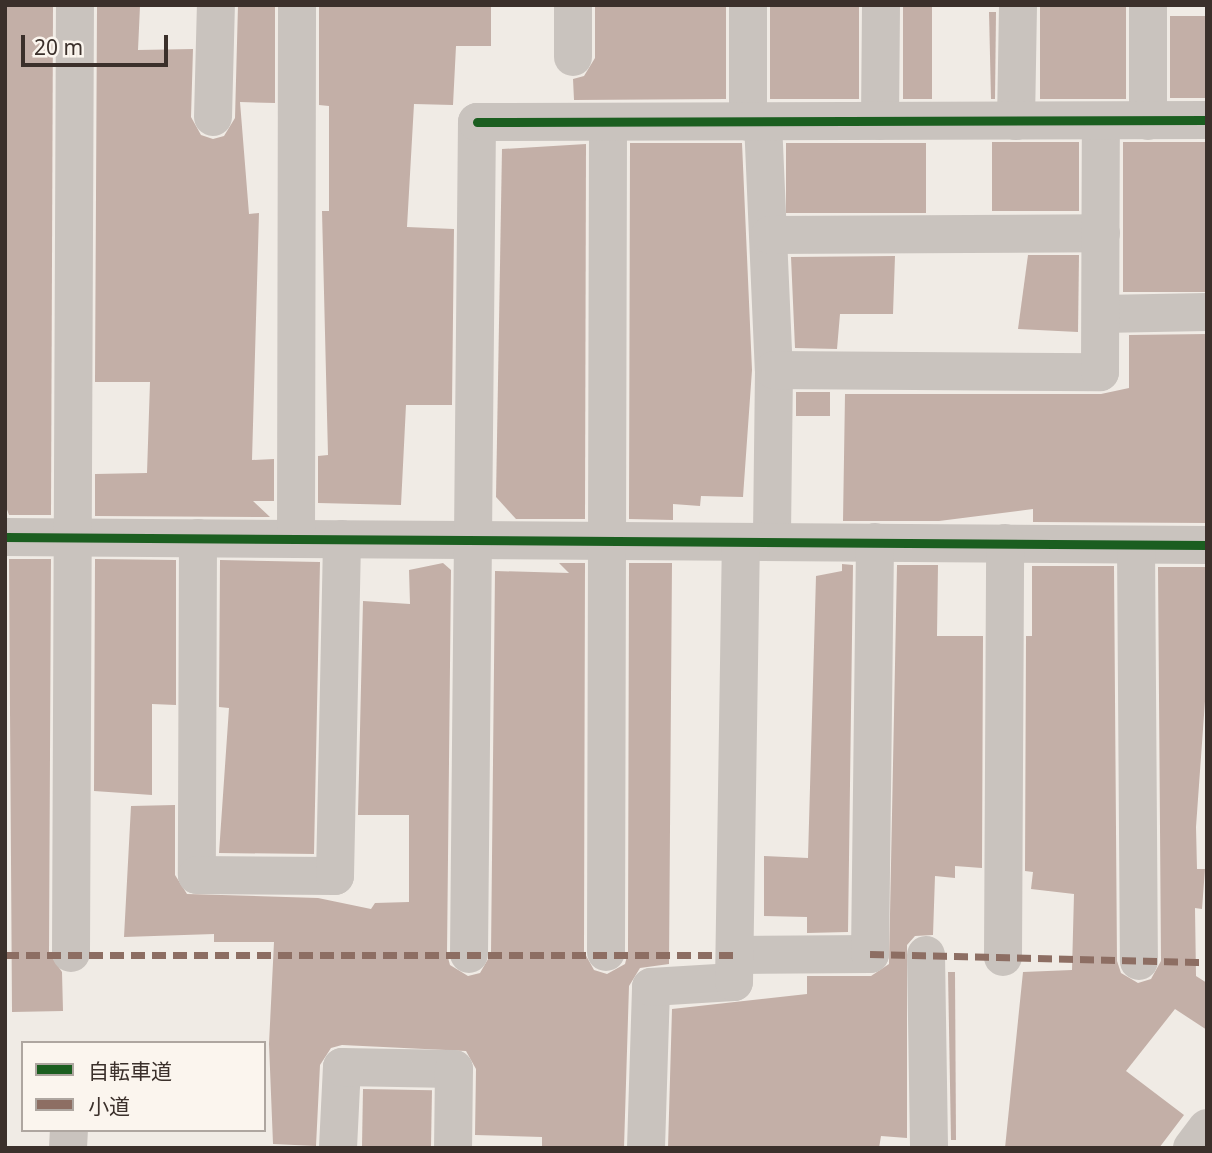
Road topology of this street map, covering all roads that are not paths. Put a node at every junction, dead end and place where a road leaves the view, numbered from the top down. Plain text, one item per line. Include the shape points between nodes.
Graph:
1 (75, 5) edge
2 (216, 5) edge
3 (297, 5) edge
4 (573, 5) edge
5 (748, 5) edge
6 (881, 5) edge
7 (1018, 5) edge
8 (1148, 5) edge
9 (573, 57) dead end
10 (213, 117) dead end
11 (1207, 120) edge
12 (880, 121) junction
13 (1016, 121) junction
14 (1101, 121) junction
15 (1148, 121) junction
16 (608, 122) junction
17 (755, 122) junction
18 (1101, 233) junction
19 (770, 235) junction
20 (1207, 312) edge
21 (1101, 314) junction
22 (774, 370) junction
23 (5, 537) edge
24 (71, 537) junction
25 (198, 538) junction
26 (296, 539) junction
27 (342, 539) junction
28 (468, 540) junction
29 (603, 541) junction
30 (757, 542) junction
31 (875, 542) junction
32 (1004, 543) junction
33 (1136, 545) junction
34 (1207, 545) edge
35 (606, 952) dead end
36 (71, 953) dead end
37 (469, 954) dead end
38 (737, 955) junction
39 (926, 956) dead end
40 (1003, 957) dead end
41 (1139, 961) dead end
42 (1207, 1128) edge
43 (338, 1148) edge
44 (453, 1148) edge
45 (646, 1148) edge
46 (929, 1148) edge
47 (1192, 1148) edge

1 - 24 street
2 - 10 street
3 - 26 street
4 - 9 street
5 - 17 street
6 - 12 street
7 - 13 street
8 - 15 street
11 - 15 street
12 - 13 street
12 - 17 street
13 - 14 street
14 - 15 street
14 - 18 street
16 - 17 street
16 - 28 street via 477,122
16 - 29 street
17 - 19 street
18 - 19 street
18 - 21 street
19 - 22 street
20 - 21 street
21 - 22 street via 1100,372
22 - 30 street
23 - 24 street
24 - 25 street
24 - 36 street
25 - 26 street
25 - 27 street via 197,875 335,876
26 - 27 street
27 - 28 street
28 - 29 street
28 - 37 street
29 - 30 street
29 - 35 street
30 - 31 street
30 - 38 street
31 - 32 street
31 - 38 street via 870,954
32 - 33 street
32 - 40 street
33 - 34 street
33 - 41 street
38 - 45 street via 734,982 651,987
39 - 46 street
42 - 47 street
43 - 44 street via 341,1067 454,1069

